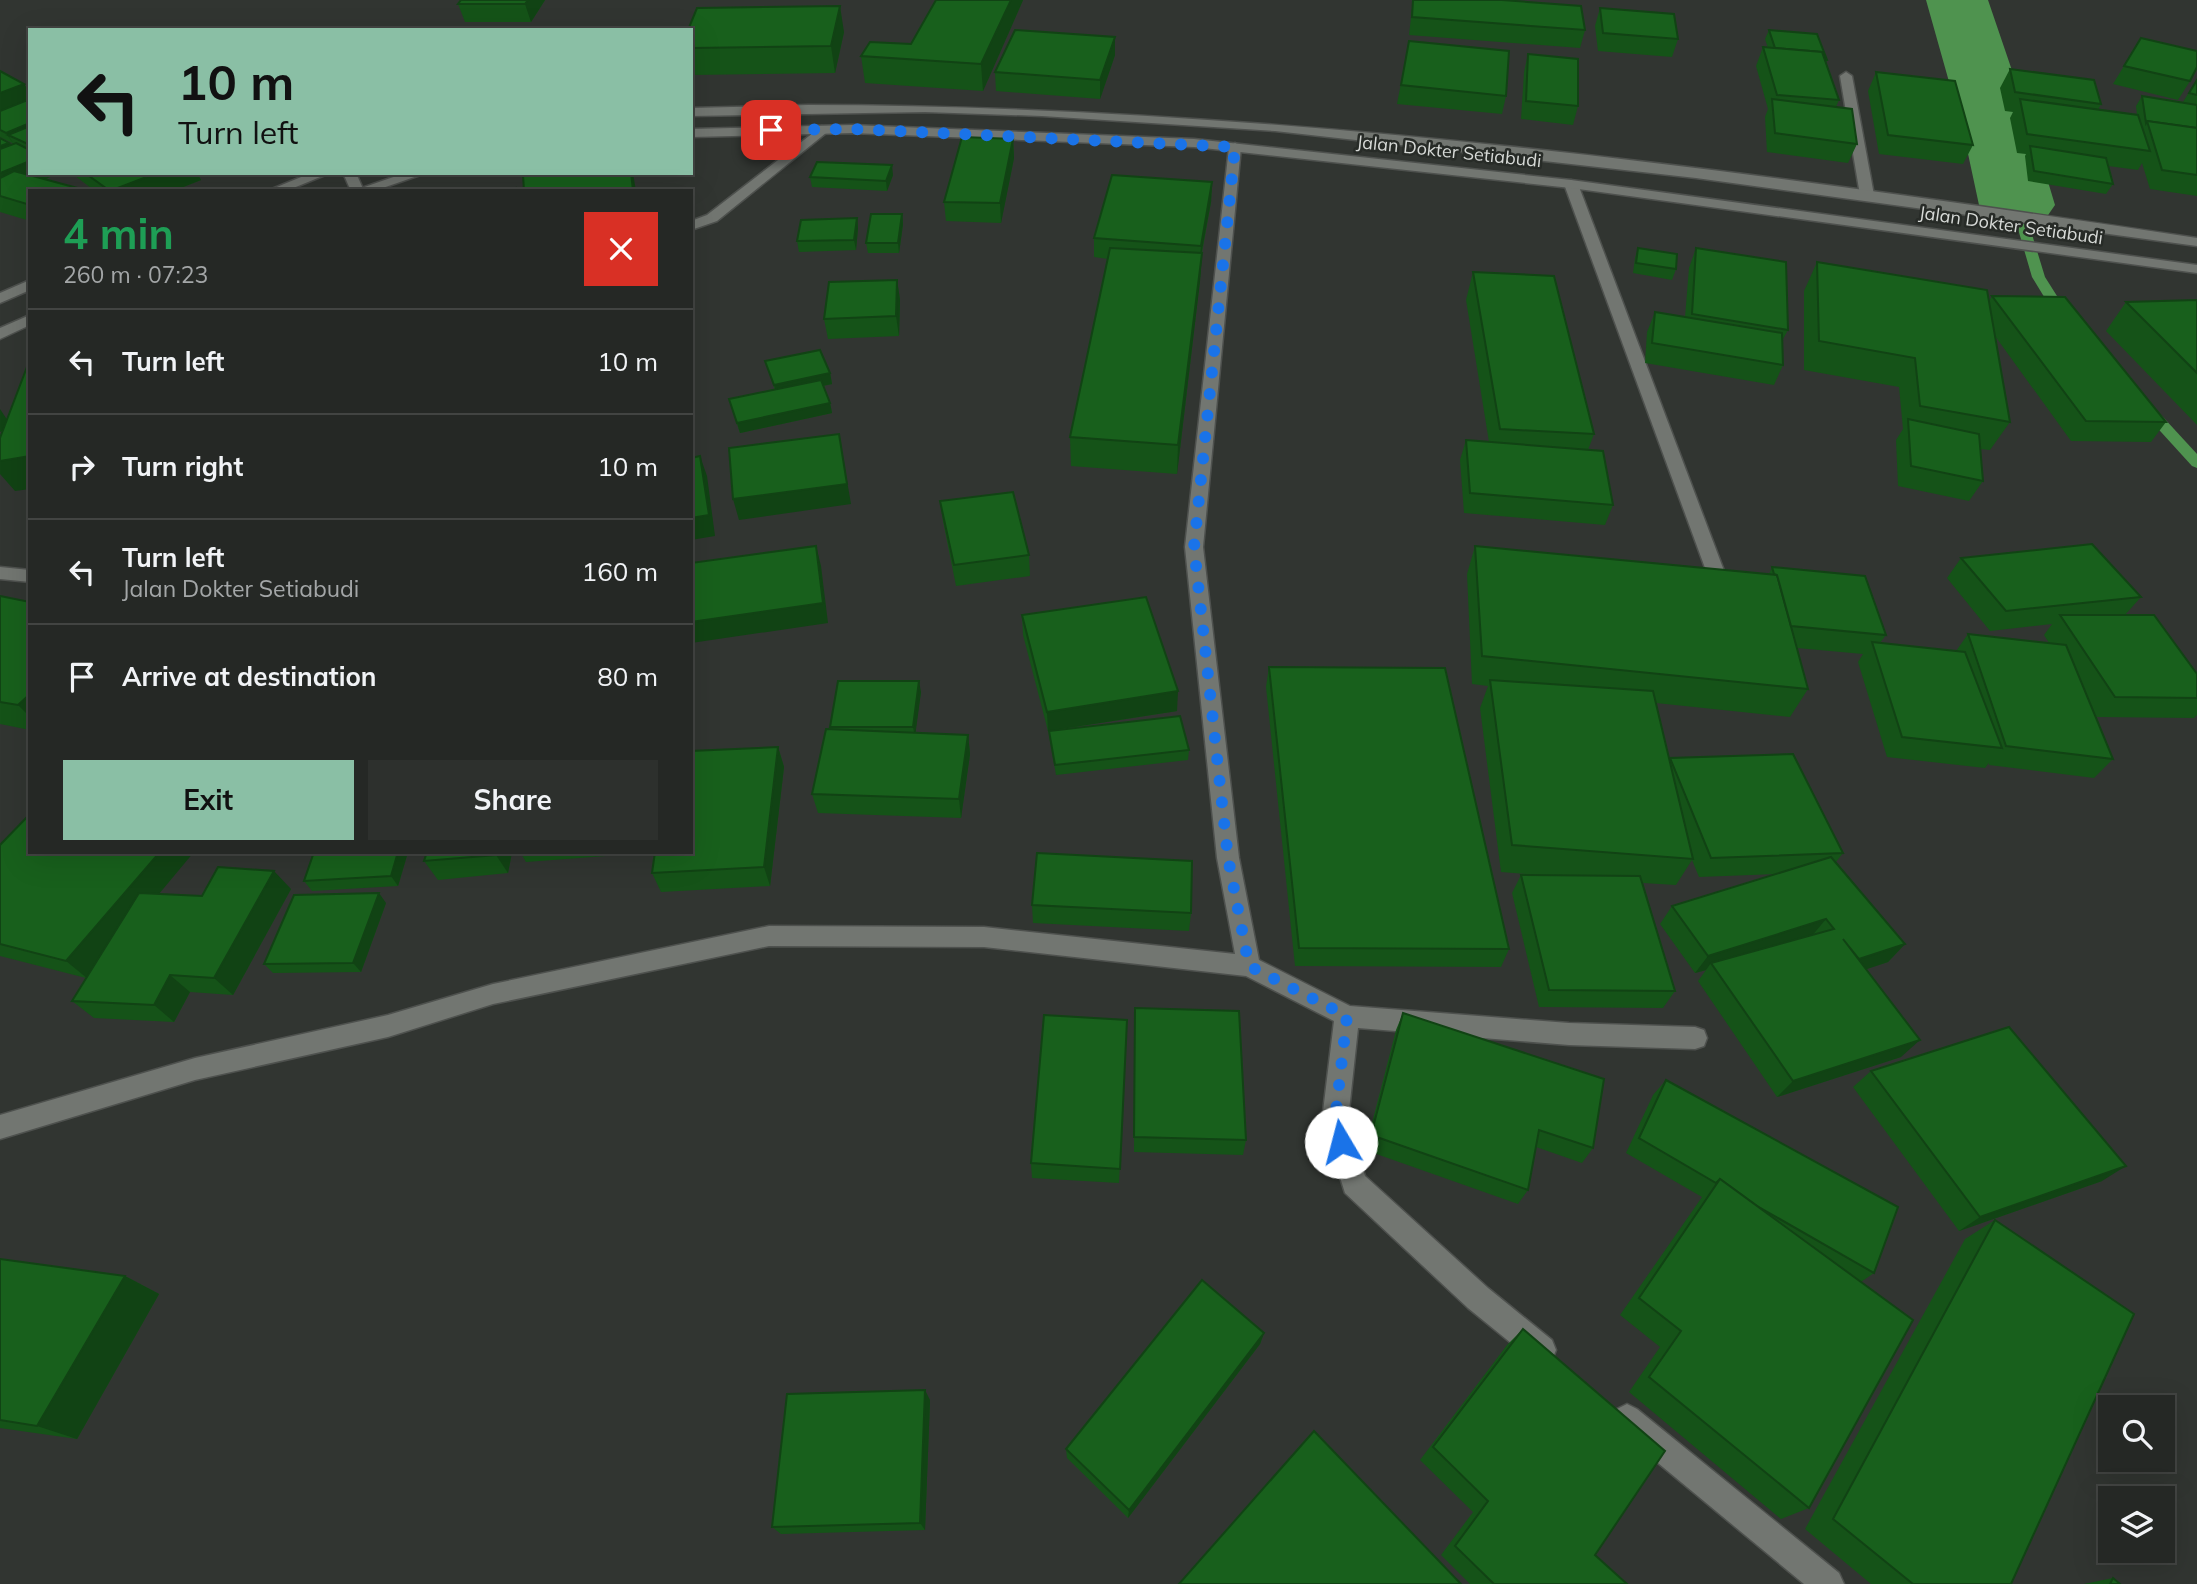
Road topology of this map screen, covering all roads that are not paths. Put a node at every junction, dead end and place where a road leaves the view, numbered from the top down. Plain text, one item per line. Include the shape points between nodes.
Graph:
1 (1846, 76) dead end
2 (693, 112) edge
3 (822, 131) junction
4 (693, 133) edge
5 (1235, 147) junction
6 (318, 175) edge
7 (413, 175) edge
8 (1571, 184) junction
9 (279, 189) edge
10 (365, 189) edge
11 (1867, 195) junction
12 (693, 225) edge
13 (2197, 242) edge
14 (2197, 269) edge
15 (28, 285) edge
16 (0, 299) edge
17 (28, 320) edge
18 (0, 334) edge
19 (0, 573) edge
20 (28, 576) edge
21 (1717, 576) edge
22 (1249, 966) junction
23 (1347, 1016) junction
24 (1695, 1038) dead end
25 (0, 1127) edge
26 (1563, 1367) edge
27 (1605, 1402) edge
28 (1828, 1584) edge

1 - 11 street
2 - 11 street, Jalan Dokter Setiabudi via 998,110 1197,120 1482,147
3 - 4 street, Jalan Dokter Setiabudi
3 - 5 street, Jalan Dokter Setiabudi
3 - 12 street via 712,218
5 - 8 street, Jalan Dokter Setiabudi
5 - 22 street via 1194,547 1228,858
6 - 9 street
7 - 10 street
8 - 14 street, Jalan Dokter Setiabudi
8 - 21 street
11 - 13 street, Jalan Dokter Setiabudi
15 - 16 street
17 - 18 street
19 - 20 street
22 - 23 street
22 - 25 street via 984,937 769,936 494,994 388,1026 195,1069
23 - 24 street via 1569,1034
23 - 26 street via 1335,1120 1354,1184 1478,1298
27 - 28 street

